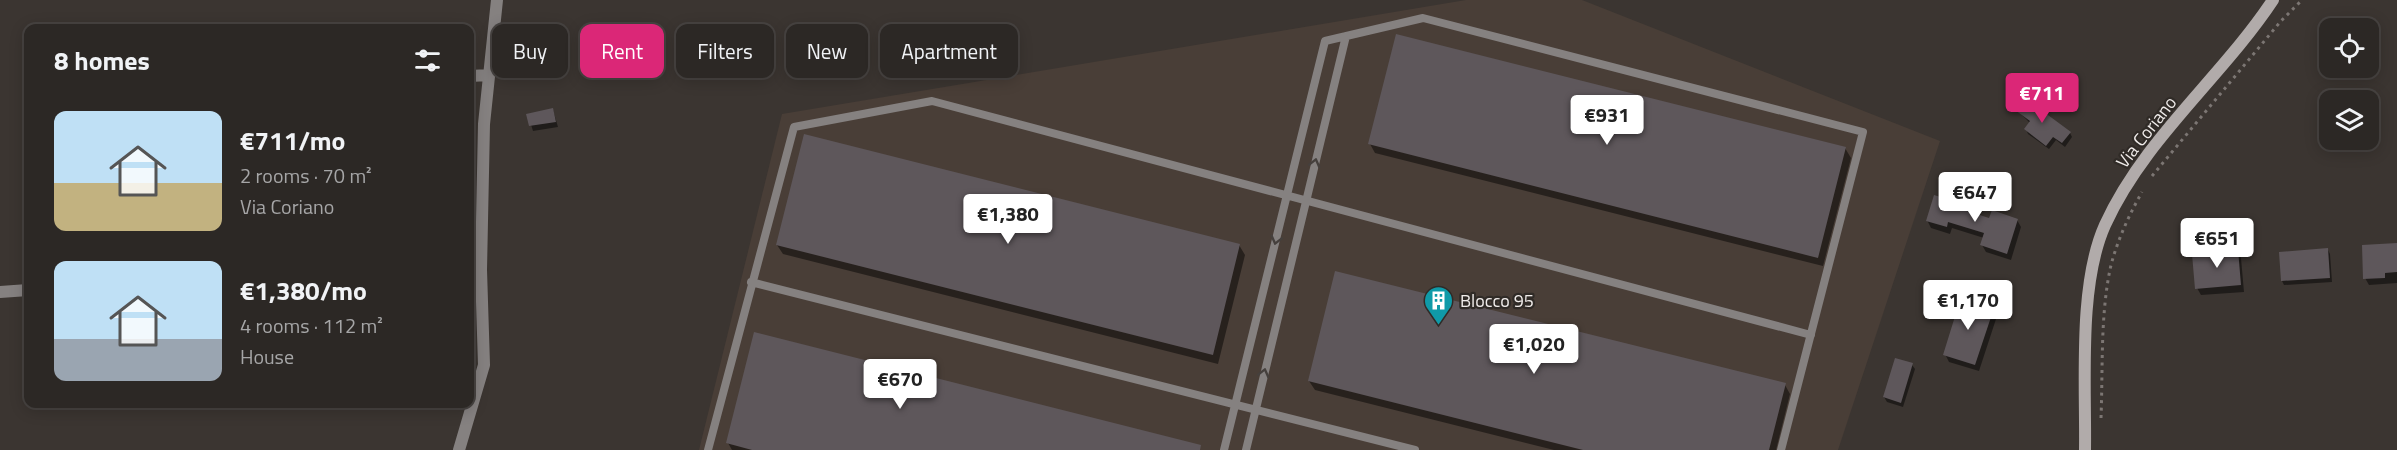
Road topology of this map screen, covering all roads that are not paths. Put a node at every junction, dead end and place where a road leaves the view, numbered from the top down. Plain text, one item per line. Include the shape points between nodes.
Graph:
1 (497, 0) edge
2 (2273, 0) edge
3 (1346, 36) junction
4 (489, 75) junction
5 (474, 76) edge
6 (1286, 196) junction
7 (1306, 201) junction
8 (475, 270) edge
9 (751, 282) junction
10 (24, 290) edge
11 (0, 292) edge
12 (1810, 335) junction
13 (474, 399) edge
14 (1235, 405) junction
15 (471, 408) edge
16 (1255, 410) junction
17 (459, 450) edge
18 (708, 450) edge
19 (1224, 450) edge
20 (1246, 450) edge
21 (1415, 450) edge
22 (1781, 450) edge
23 (2085, 450) edge

1 - 4 street
2 - 23 main road, Via Coriano via 2137,168 2104,226 2087,293
3 - 6 lane via 1324,40
7 -> 3 lane
3 - 12 lane via 1423,18 1863,132
4 - 5 street
4 - 8 street
6 - 7 lane
6 - 9 lane via 932,101 794,127
6 -> 14 lane
7 - 12 lane
16 -> 7 lane
8 - 13 street via 484,365
9 - 14 lane
9 - 18 lane
10 - 11 street
12 - 22 lane
14 - 16 lane
14 - 19 lane
15 - 17 street
16 - 20 lane
16 - 21 lane

